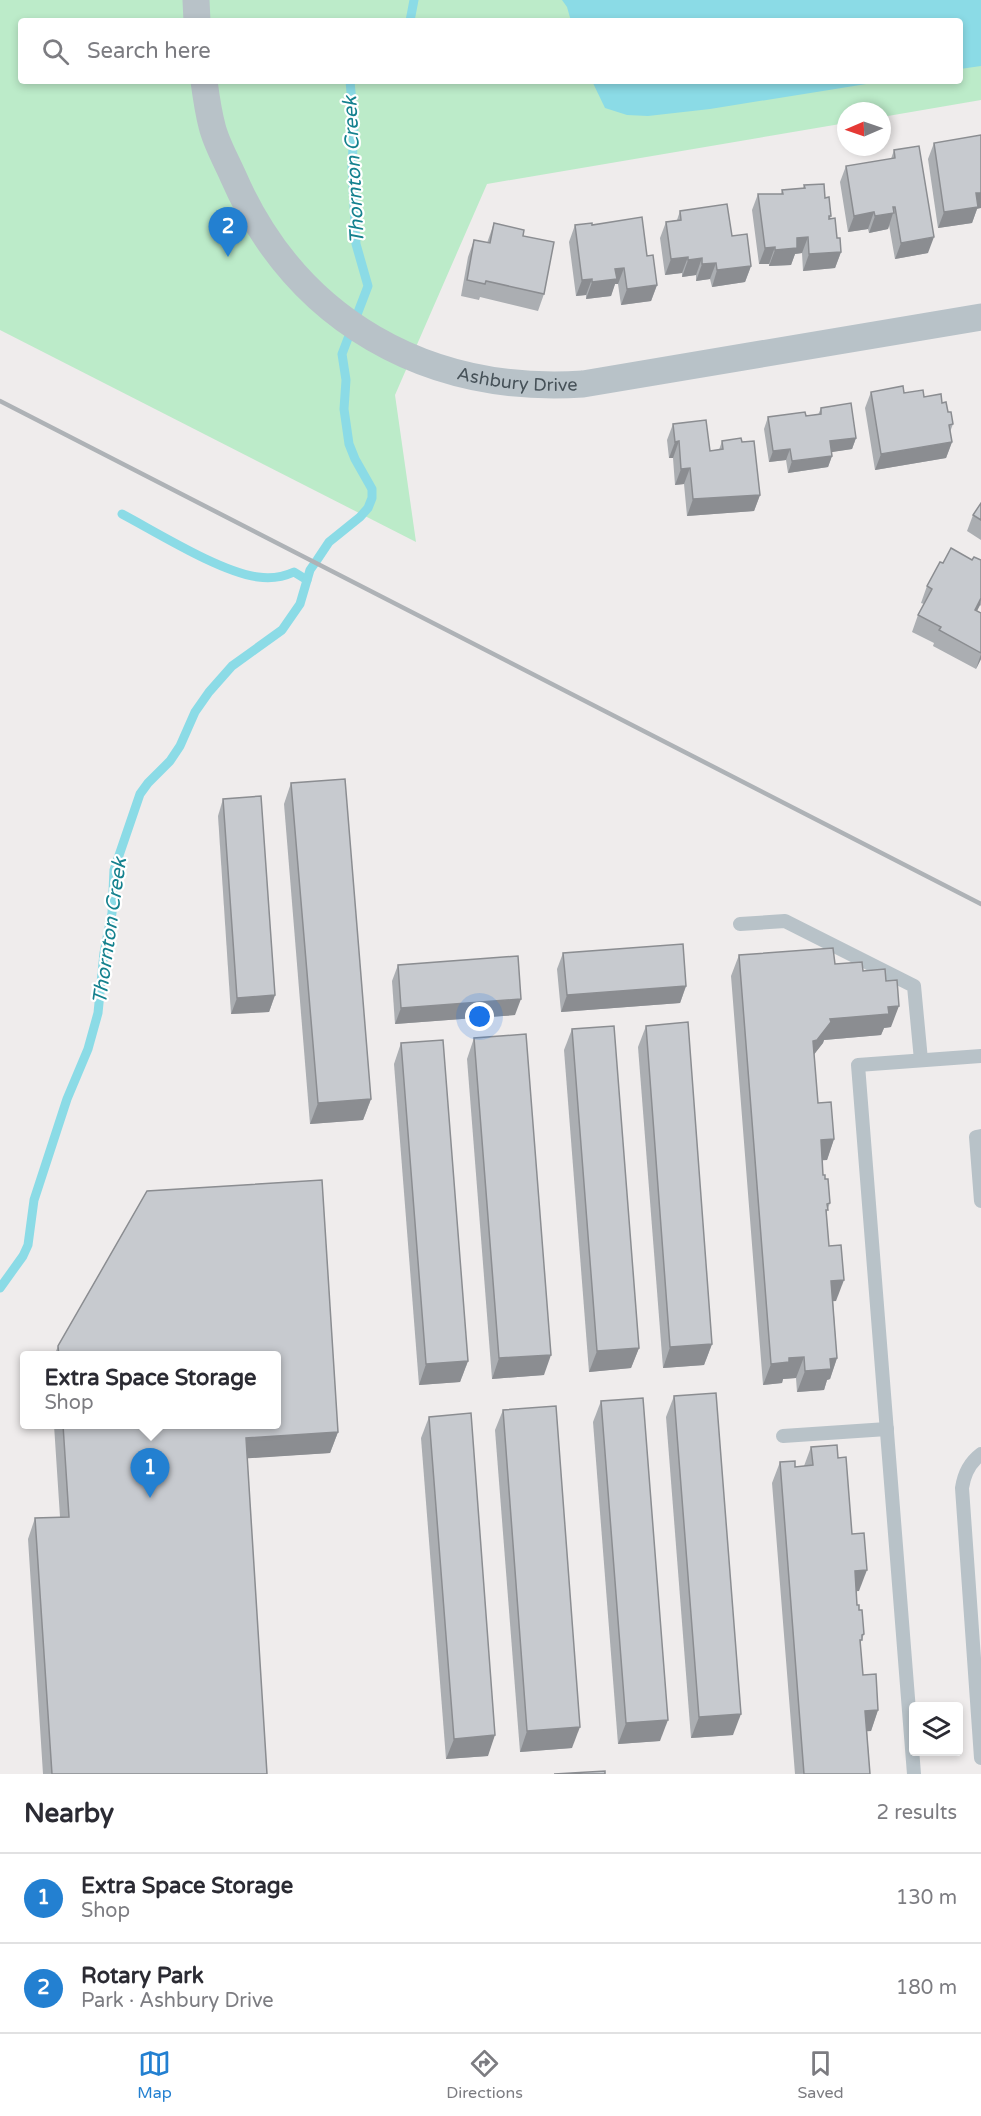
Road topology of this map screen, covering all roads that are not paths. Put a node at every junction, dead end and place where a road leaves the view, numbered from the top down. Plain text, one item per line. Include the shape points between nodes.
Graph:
1 (196, 0) edge
2 (197, 18) edge
3 (205, 84) edge
4 (981, 317) edge
5 (740, 924) dead end
6 (981, 1056) edge
7 (921, 1060) junction
8 (981, 1136) edge
9 (981, 1201) edge
10 (887, 1429) junction
11 (783, 1436) dead end
12 (981, 1454) edge
13 (981, 1758) edge
14 (914, 1774) edge

1 - 2 street
3 - 4 street, Ashbury Drive via 212,127 242,195 290,268 336,314 365,333 409,356 457,374 514,384 583,384
5 - 7 lane via 785,921 914,986
6 - 7 lane
7 - 10 lane via 858,1065
8 - 9 lane via 976,1137
10 - 11 lane
10 - 14 lane
12 - 13 lane via 968,1467 962,1488

